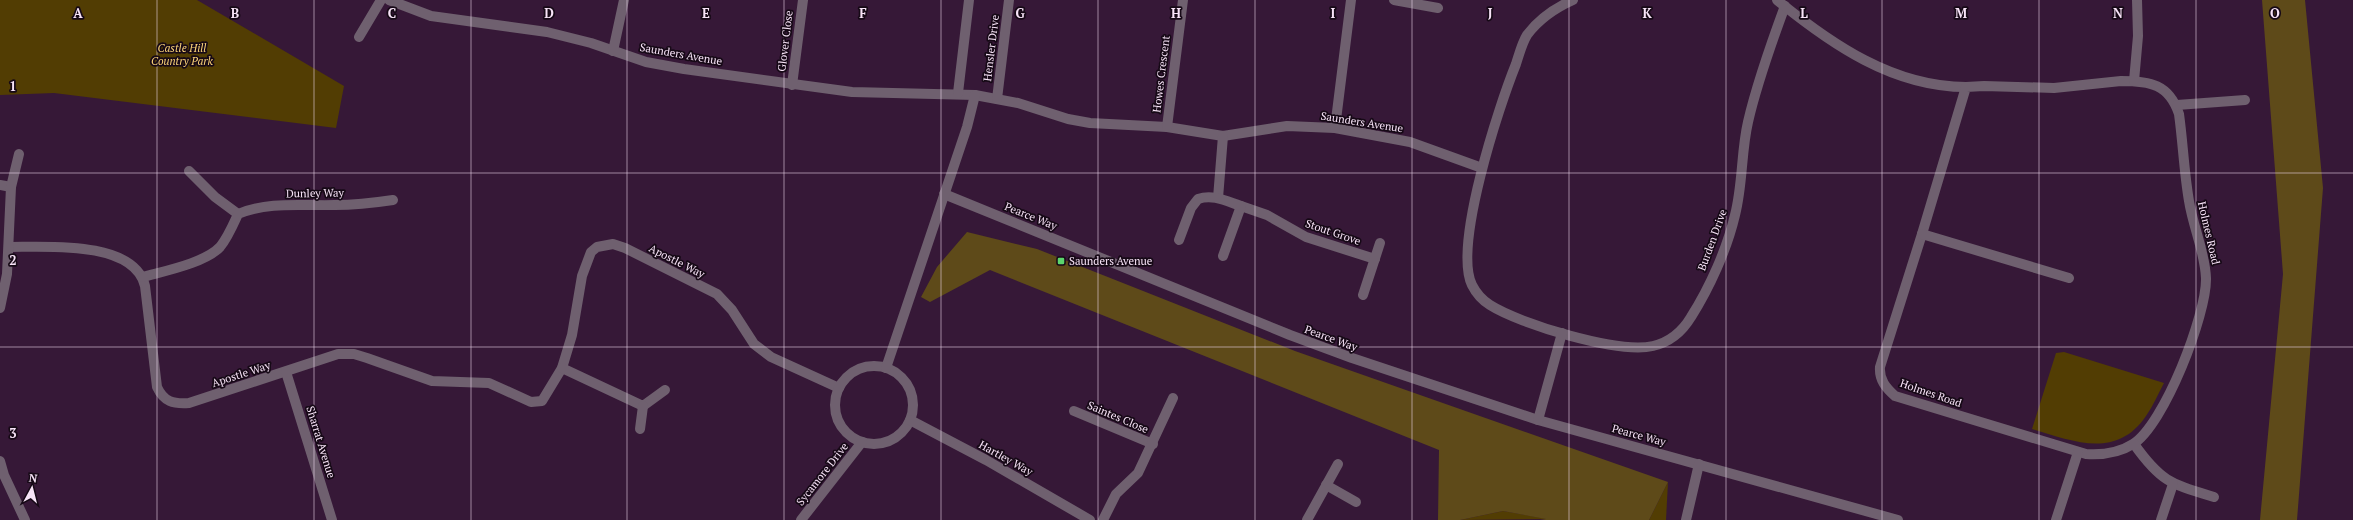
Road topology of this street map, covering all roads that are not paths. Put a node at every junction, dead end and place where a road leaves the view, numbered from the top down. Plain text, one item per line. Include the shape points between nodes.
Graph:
1 (381, 0) edge
2 (389, 0) edge
3 (624, 0) edge
4 (803, 0) edge
5 (969, 0) edge
6 (1008, 0) edge
7 (1182, 0) edge
8 (1351, 0) edge
9 (1394, 0) edge
10 (1573, 0) edge
11 (2137, 0) edge
12 (1781, 3) edge
13 (1438, 8) dead end
14 (359, 37) dead end
15 (613, 51) junction
16 (2134, 81) junction
17 (792, 85) junction
18 (1966, 87) junction
19 (958, 93) junction
20 (975, 95) junction
21 (997, 99) junction
22 (2245, 100) dead end
23 (2177, 106) junction
24 (1167, 127) junction
25 (1335, 128) junction
26 (1223, 136) junction
27 (19, 154) dead end
28 (1482, 168) junction
29 (189, 171) dead end
30 (0, 185) edge
31 (11, 187) junction
32 (944, 194) junction
33 (1218, 198) junction
34 (393, 200) dead end
35 (1240, 206) junction
36 (238, 214) junction
37 (1922, 234) junction
38 (1179, 240) dead end
39 (1380, 243) dead end
40 (9, 247) junction
41 (1223, 256) dead end
42 (1375, 259) junction
43 (143, 277) junction
44 (2069, 278) dead end
45 (1363, 296) dead end
46 (0, 308) edge
47 (1562, 333) junction
48 (562, 368) junction
49 (886, 368) junction
50 (286, 372) junction
51 (839, 388) junction
52 (665, 390) dead end
53 (1173, 398) dead end
54 (642, 406) junction
55 (1074, 411) dead end
56 (910, 420) junction
57 (1538, 420) junction
58 (640, 429) dead end
59 (862, 442) junction
60 (1153, 444) junction
61 (2134, 444) junction
62 (2078, 452) junction
63 (0, 461) edge
64 (1338, 464) dead end
65 (1699, 464) junction
66 (2172, 484) junction
67 (1326, 485) junction
68 (2214, 497) dead end
69 (1356, 502) dead end
70 (24, 520) edge
71 (332, 520) edge
72 (801, 520) edge
73 (1090, 520) edge
74 (1103, 520) edge
75 (1307, 520) edge
76 (1686, 520) edge
77 (1898, 520) edge
78 (2056, 520) edge
79 (2161, 520) edge

1 - 14 street
2 - 15 street, Saunders Avenue via 431,16 527,28 576,39
3 - 15 street
4 - 17 street, Glover Close
5 - 19 street
6 - 21 street, Hensler Drive
7 - 24 street, Howes Crescent
8 - 25 street
9 - 13 street
10 - 28 street, Burden Drive via 1552,10 1527,36 1500,104
11 - 16 street via 2138,36
12 - 18 street, Burden Drive via 1845,50 1870,64 1944,86
12 - 47 street, Burden Drive via 1748,122 1735,216 1718,261 1691,318 1669,340 1650,346 1611,345
15 - 17 street, Saunders Avenue via 654,64
16 - 18 street, Holmes Road via 2054,88
16 - 23 street, Holmes Road via 2155,84 2164,89 2172,96
17 - 19 street, Saunders Avenue via 880,93
18 - 37 street, Holmes Road
19 - 20 street, Saunders Avenue
20 - 21 street, Saunders Avenue
20 - 32 street
21 - 24 street, Saunders Avenue via 1090,123
22 - 23 street
23 - 61 street, Holmes Road via 2189,202 2205,269 2205,291 2195,333 2173,384 2153,424
24 - 26 street, Saunders Avenue
25 - 26 street, Saunders Avenue via 1287,126
25 - 28 street, Saunders Avenue via 1410,142
26 - 33 street
27 - 31 street
28 - 47 street, Burden Drive via 1468,254 1471,283 1482,300 1491,306
29 - 36 street via 215,197
30 - 31 street
31 - 40 street
32 - 49 street
32 - 57 street, Pearce Way via 1290,335
33 - 35 street, Stout Grove
33 - 38 street, Stout Grove via 1203,198 1194,203
34 - 36 street, Dunley Way via 334,205 271,205
35 - 41 street
35 - 42 street, Stout Grove via 1267,215 1306,237
36 - 43 street via 226,240 212,253
37 - 44 street
37 - 62 street, Holmes Road via 1880,367 1881,379 1888,390 1895,396
39 - 42 street
40 - 43 street via 56,246 96,251 124,261
40 - 46 street via 5,288
42 - 45 street
43 - 50 street, Apostle Way via 158,387 166,400 178,404 188,403
47 - 57 street
48 - 50 street, Apostle Way via 542,401 538,403 526,401 488,383 432,381 354,354 338,354
48 - 51 street, Apostle Way via 572,335 585,264 597,247 613,244 717,294 732,310 746,334 762,351
48 - 54 street
49 - 51 street via 864,367 845,379
49 - 56 street via 896,373 910,389 913,410
50 - 71 street, Sharrat Avenue
51 - 59 street via 835,407 840,425
52 - 54 street
53 - 60 street, Saintes Close
54 - 58 street
55 - 60 street, Saintes Close
56 - 59 street via 902,432 890,441 876,444
56 - 73 street, Hartley Way
57 - 65 street, Pearce Way
59 - 72 street, Sycamore Drive
60 - 74 street, Saintes Close via 1138,473 1116,494
61 - 62 street, Holmes Road via 2103,454
61 - 66 street via 2154,471
62 - 78 street
63 - 70 street
64 - 67 street
65 - 76 street
65 - 77 street, Pearce Way
66 - 68 street
66 - 79 street
67 - 69 street
67 - 75 street

